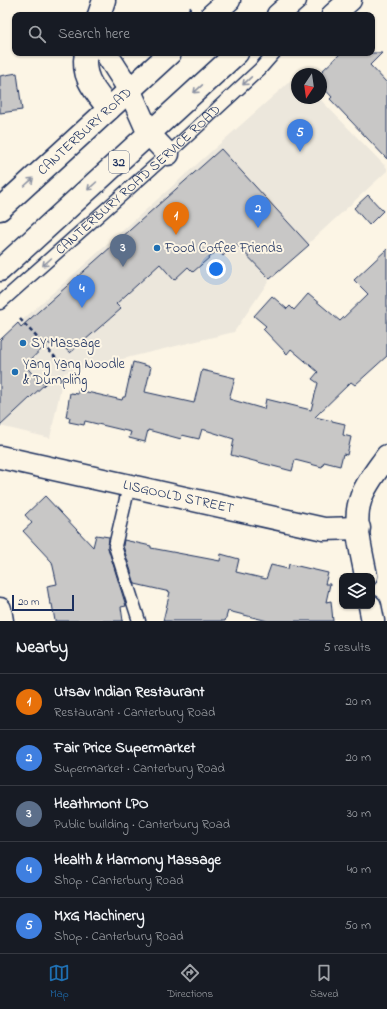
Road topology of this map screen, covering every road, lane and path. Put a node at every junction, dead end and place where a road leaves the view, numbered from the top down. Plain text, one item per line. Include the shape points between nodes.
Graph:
1 (229, 0) edge
2 (295, 0) edge
3 (350, 0) edge
4 (215, 12) edge
5 (281, 12) edge
6 (336, 12) edge
7 (96, 56) edge
8 (167, 56) edge
9 (234, 56) edge
10 (271, 56) edge
11 (130, 89) junction
12 (109, 109) junction
13 (150, 134) junction
14 (168, 154) junction
15 (0, 209) edge
16 (0, 270) edge
17 (0, 303) edge
18 (20, 319) dead end
19 (65, 368) dead end
20 (387, 456) edge
21 (0, 457) edge
22 (130, 486) junction
23 (359, 528) junction
24 (366, 573) edge
25 (0, 609) edge
26 (371, 609) edge
27 (2, 621) edge
28 (140, 621) edge
29 (373, 621) edge

1 - 4 main road
2 - 5 main road
3 - 6 main road
7 - 11 main road
7 - 12 main road via 91,85
8 - 11 main road, CANTERBURY ROAD
9 -> 13 main road, 32
10 -> 14 lane, CANTERBURY ROAD SERVICE ROAD
11 - 12 main road, CANTERBURY ROAD
11 - 13 main road
12 - 13 main road
15 -> 12 main road, CANTERBURY ROAD
13 - 14 main road
13 -> 16 main road, 32
14 -> 17 lane, CANTERBURY ROAD SERVICE ROAD
18 - 19 path
20 - 23 main road via 361,498 358,509
21 - 22 main road, LISGOOLD STREET
22 - 23 main road, LISGOOLD STREET via 324,529
22 - 28 lane via 115,546
23 - 24 main road
25 - 27 main road
26 - 29 main road

